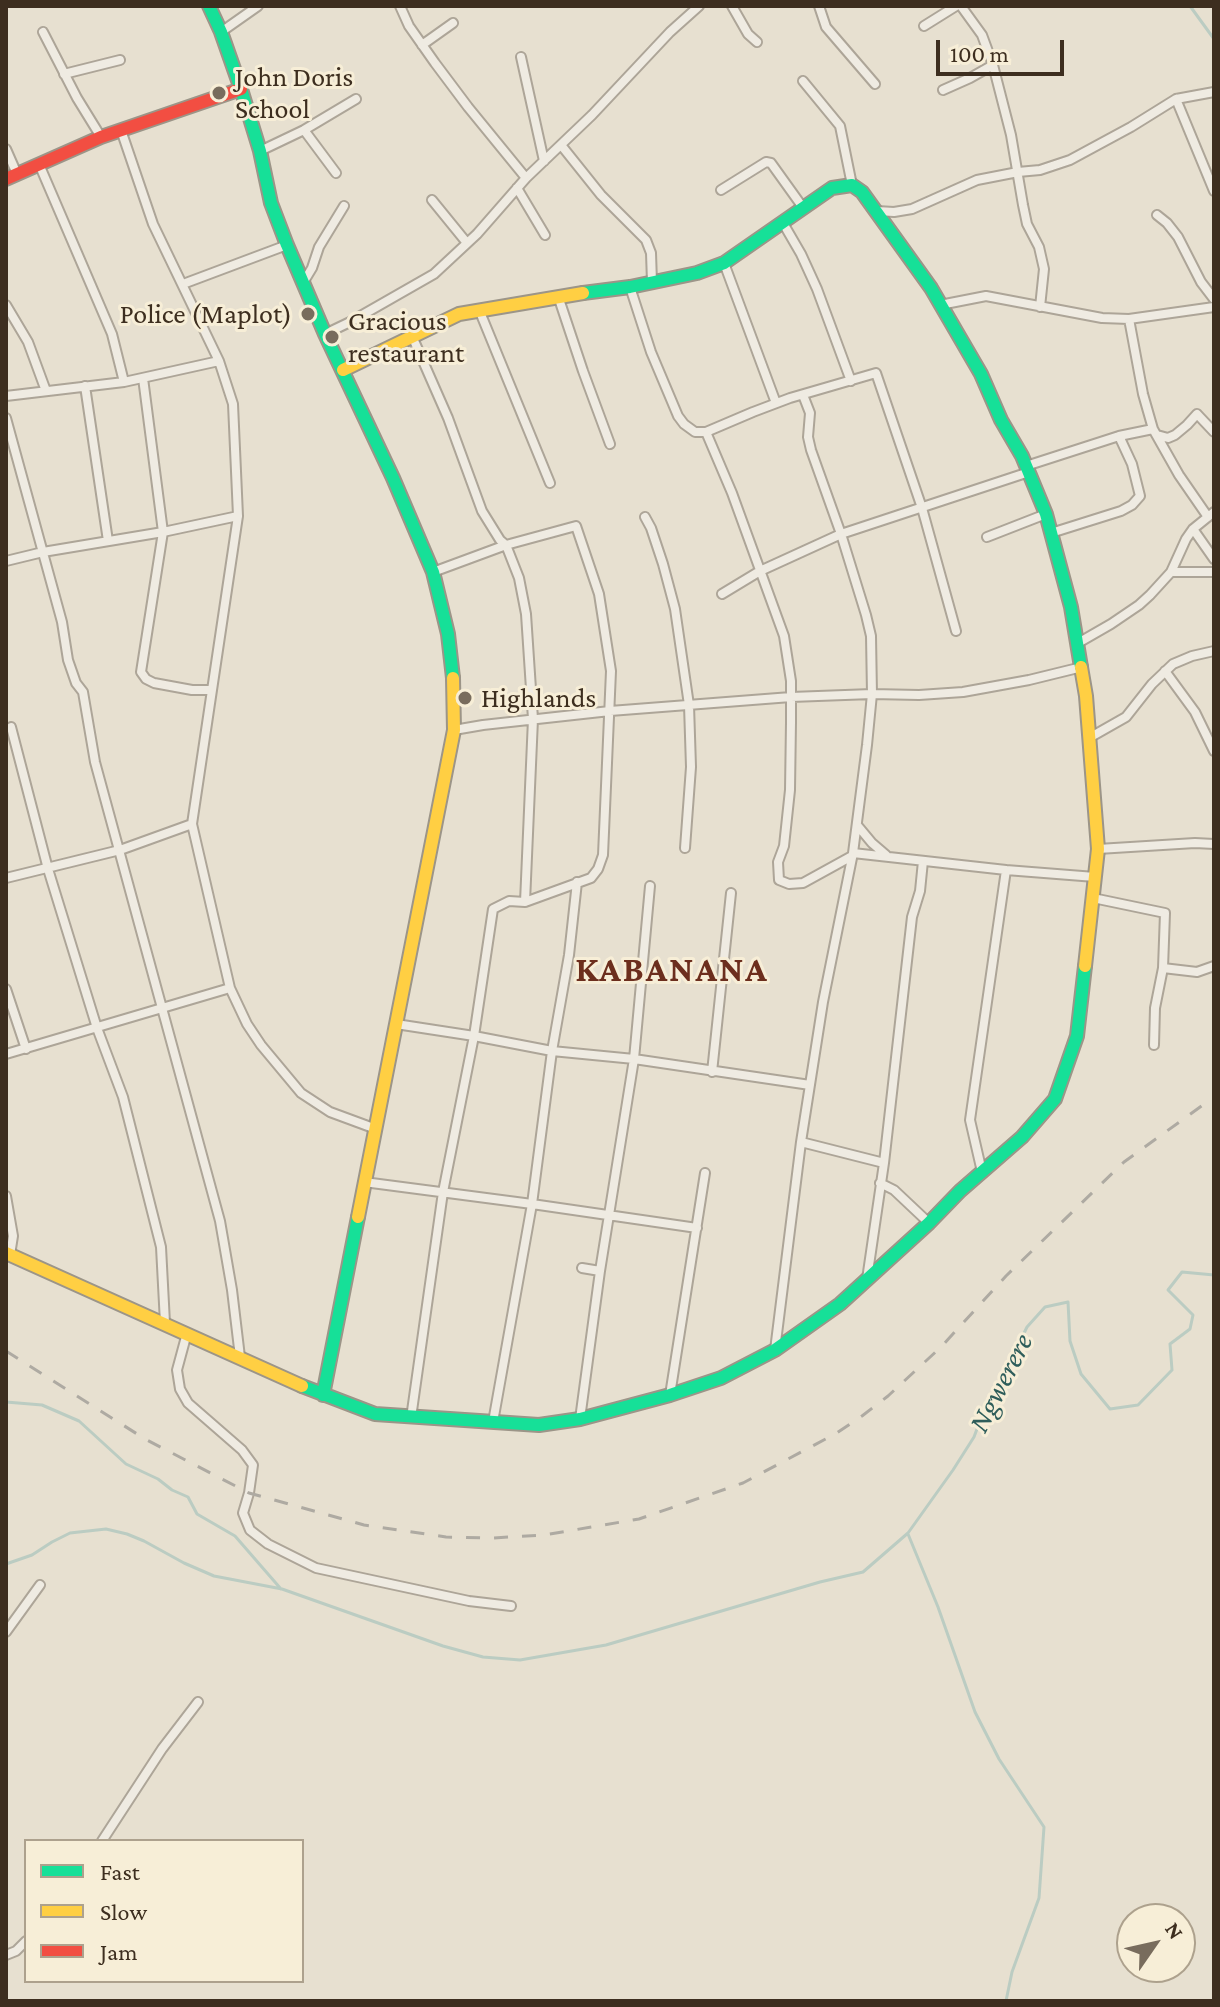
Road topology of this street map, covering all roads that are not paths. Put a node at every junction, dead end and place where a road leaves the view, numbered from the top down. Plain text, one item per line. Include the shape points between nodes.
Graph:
1 (209, 6) edge
2 (258, 6) edge
3 (400, 6) edge
4 (699, 6) edge
5 (732, 6) edge
6 (819, 6) edge
7 (959, 6) edge
8 (453, 23) dead end
9 (924, 26) dead end
10 (43, 32) dead end
11 (221, 32) junction
12 (757, 42) dead end
13 (422, 45) junction
14 (521, 57) dead end
15 (120, 60) dead end
16 (993, 65) junction
17 (64, 74) junction
18 (803, 81) dead end
19 (875, 84) dead end
20 (241, 89) junction
21 (943, 90) dead end
22 (1214, 92) edge
23 (356, 99) dead end
24 (1176, 99) junction
25 (121, 130) junction
26 (304, 130) junction
27 (101, 137) junction
28 (561, 145) junction
29 (6, 149) edge
30 (260, 151) junction
31 (544, 161) junction
32 (39, 164) junction
33 (1018, 172) junction
34 (336, 173) dead end
35 (12, 176) edge
36 (526, 178) junction
37 (852, 185) junction
38 (517, 188) junction
39 (721, 190) dead end
40 (1214, 191) edge
41 (432, 200) dead end
42 (344, 206) dead end
43 (804, 209) junction
44 (877, 211) junction
45 (1157, 215) dead end
46 (783, 223) junction
47 (545, 235) dead end
48 (467, 243) junction
49 (287, 245) junction
50 (724, 263) junction
51 (652, 282) junction
52 (303, 283) junction
53 (183, 284) junction
54 (630, 287) junction
55 (558, 296) junction
56 (1214, 299) edge
57 (6, 305) edge
58 (940, 305) junction
59 (1040, 307) junction
60 (1214, 307) edge
61 (480, 312) junction
62 (1129, 319) junction
63 (325, 334) junction
64 (412, 336) junction
65 (219, 361) junction
66 (343, 370) junction
67 (143, 378) junction
68 (851, 381) junction
69 (124, 382) junction
70 (85, 386) junction
71 (46, 391) junction
72 (803, 395) junction
73 (6, 396) edge
74 (776, 403) junction
75 (6, 418) edge
76 (706, 432) junction
77 (1155, 432) junction
78 (1214, 432) edge
79 (1119, 436) junction
80 (610, 444) dead end
81 (1027, 469) junction
82 (550, 483) dead end
83 (922, 508) junction
84 (1046, 514) junction
85 (1211, 515) edge
86 (238, 516) junction
87 (645, 517) dead end
88 (1193, 529) junction
89 (163, 532) junction
90 (1051, 533) junction
91 (841, 534) junction
92 (987, 537) dead end
93 (108, 541) junction
94 (506, 545) junction
95 (43, 552) junction
96 (1214, 559) edge
97 (6, 561) edge
98 (760, 571) junction
99 (433, 572) junction
100 (1171, 572) junction
101 (1214, 572) edge
102 (722, 594) dead end
103 (956, 631) dead end
104 (1078, 643) junction
105 (1214, 651) edge
106 (1082, 667) junction
107 (1165, 671) junction
108 (212, 690) junction
109 (872, 694) junction
110 (791, 697) junction
111 (689, 705) junction
112 (610, 711) junction
113 (533, 719) junction
114 (11, 727) dead end
115 (454, 730) junction
116 (1089, 738) junction
117 (1214, 751) edge
118 (192, 824) junction
119 (856, 824) junction
120 (1214, 844) edge
121 (685, 848) dead end
122 (1098, 849) junction
123 (120, 850) junction
124 (853, 854) junction
125 (887, 855) junction
126 (923, 861) junction
127 (48, 869) junction
128 (1006, 870) junction
129 (1095, 877) junction
130 (6, 878) edge
131 (577, 882) junction
132 (650, 886) dead end
133 (731, 893) dead end
134 (1093, 898) junction
135 (525, 902) junction
136 (1214, 966) edge
137 (1163, 968) junction
138 (230, 988) junction
139 (6, 989) edge
140 (162, 1009) junction
141 (396, 1024) junction
142 (97, 1028) junction
143 (474, 1036) junction
144 (1154, 1045) dead end
145 (26, 1049) junction
146 (552, 1051) junction
147 (6, 1054) edge
148 (634, 1059) junction
149 (712, 1072) junction
150 (810, 1085) junction
151 (376, 1129) junction
152 (801, 1142) junction
153 (884, 1163) junction
154 (982, 1172) junction
155 (705, 1173) dead end
156 (364, 1182) junction
157 (880, 1183) junction
158 (443, 1192) junction
159 (6, 1196) edge
160 (532, 1204) junction
161 (610, 1215) junction
162 (929, 1223) junction
163 (697, 1228) junction
164 (8, 1254) edge
165 (582, 1268) dead end
166 (600, 1271) junction
167 (866, 1280) junction
168 (165, 1323) junction
169 (187, 1333) junction
170 (775, 1350) junction
171 (240, 1357) junction
172 (323, 1395) junction
173 (670, 1395) junction
174 (411, 1418) junction
175 (580, 1419) junction
176 (493, 1422) junction
177 (40, 1585) dead end
178 (511, 1606) dead end
179 (6, 1632) edge
180 (198, 1702) dead end
181 (103, 1839) edge
182 (24, 1943) edge
183 (6, 1955) edge

1 - 11 street
2 - 11 street
3 - 13 street
4 - 28 street
5 - 12 street
6 - 19 street via 826,27
7 - 9 street
7 - 16 street via 982,35
8 - 13 street
10 - 17 street
11 - 20 street
13 - 36 street
14 - 31 street
15 - 17 street
16 - 21 street
16 - 33 street
17 - 27 street
18 - 37 street via 840,126
20 - 25 street
20 - 30 street
22 - 24 street
23 - 26 street
24 - 33 street via 1070,160
24 - 40 street
25 - 27 street
25 - 53 street via 153,224
26 - 30 street
26 - 34 street
27 - 32 street
28 - 31 street
28 - 51 street via 646,240
29 - 35 street
30 - 49 street
31 - 36 street
32 - 35 street
32 - 69 street via 112,334
33 - 44 street via 977,180 912,209
33 - 59 street via 1027,224 1044,269
36 - 38 street
37 - 43 street via 832,188
37 - 44 street
38 - 47 street
38 - 48 street
39 - 43 street via 771,163
41 - 48 street
42 - 52 street
43 - 46 street
44 - 58 street
45 - 56 street via 1178,237
46 - 50 street
46 - 68 street via 817,289
48 - 63 street via 434,274
49 - 52 street
49 - 53 street
50 - 51 street
50 - 74 street
51 - 54 street
52 - 63 street
53 - 65 street
54 - 55 street
54 - 76 street via 678,416 695,432
55 - 61 street
55 - 80 street
57 - 71 street via 28,342
58 - 59 street via 986,296
58 - 81 street
59 - 62 street
60 - 62 street
61 - 64 street via 459,314
61 - 82 street
62 - 77 street
63 - 66 street
64 - 66 street
64 - 94 street via 482,511
65 - 67 street
65 - 86 street via 233,404
66 - 99 street
67 - 69 street
67 - 89 street
68 - 72 street
68 - 83 street via 876,373
69 - 70 street
70 - 71 street
70 - 93 street
71 - 73 street
72 - 74 street
72 - 91 street via 810,413 811,450
74 - 76 street
75 - 95 street
76 - 98 street
77 - 78 street via 1168,438 1197,414
77 - 79 street
77 - 85 street via 1179,475
79 - 81 street
79 - 90 street via 1140,496 1121,511
81 - 83 street
81 - 84 street
83 - 91 street
83 - 103 street
84 - 90 street
84 - 92 street
85 - 88 street
86 - 89 street
86 - 108 street
87 - 111 street via 675,609
88 - 96 street
88 - 100 street
89 - 93 street
89 - 108 street via 141,672 154,683
90 - 104 street
91 - 98 street
91 - 109 street via 871,636
93 - 95 street
94 - 99 street
94 - 112 street via 576,526 599,594 611,671
94 - 113 street via 526,614
95 - 97 street
95 - 123 street
98 - 102 street
98 - 110 street via 784,636
99 - 115 street via 448,634
100 - 101 street
100 - 104 street via 1139,605
104 - 106 street
105 - 107 street via 1180,660
106 - 109 street via 963,692
106 - 116 street
107 - 116 street via 1126,717
107 - 117 street via 1195,712
108 - 118 street
109 - 110 street
109 - 119 street
110 - 111 street
110 - 124 street via 790,790 779,880 803,883
111 - 112 street
111 - 121 street
112 - 113 street
112 - 131 street via 603,855 591,878
113 - 115 street
113 - 135 street
114 - 127 street
115 - 141 street
116 - 122 street
118 - 123 street
118 - 138 street
119 - 124 street
119 - 125 street
120 - 122 street
122 - 129 street
123 - 127 street
123 - 140 street
124 - 125 street
124 - 150 street
125 - 126 street
126 - 128 street
126 - 153 street
127 - 130 street
127 - 142 street
128 - 129 street
128 - 154 street via 970,1120
129 - 134 street
131 - 135 street
131 - 146 street
132 - 148 street
133 - 149 street
134 - 137 street via 1165,913
134 - 154 street via 1077,1036 1063,1080 1055,1099 1022,1137
135 - 143 street via 509,901 493,909
136 - 137 street via 1197,972
137 - 144 street
138 - 140 street
138 - 151 street via 247,1024 301,1093 330,1112
139 - 145 street
140 - 142 street
140 - 171 street via 220,1221
141 - 143 street
141 - 151 street
142 - 145 street
142 - 168 street via 123,1097 161,1247
143 - 146 street
143 - 158 street
145 - 147 street
146 - 148 street
146 - 160 street
148 - 149 street
148 - 161 street
149 - 150 street
150 - 152 street
151 - 156 street
152 - 153 street
152 - 170 street
153 - 157 street
154 - 162 street
155 - 163 street
156 - 158 street
156 - 172 street
157 - 162 street
157 - 167 street
158 - 160 street
158 - 174 street
159 - 164 street via 13,1236
160 - 161 street
160 - 176 street
161 - 163 street
161 - 166 street
162 - 167 street
163 - 173 street
164 - 168 street
165 - 166 street
166 - 175 street
167 - 170 street
168 - 169 street
169 - 171 street
169 - 178 street via 177,1370 180,1389 253,1465 243,1513 250,1530 316,1568
170 - 173 street via 721,1378
171 - 172 street
172 - 174 street via 375,1414
173 - 175 street
174 - 176 street
175 - 176 street via 539,1425
177 - 179 street
180 - 181 street
182 - 183 street

